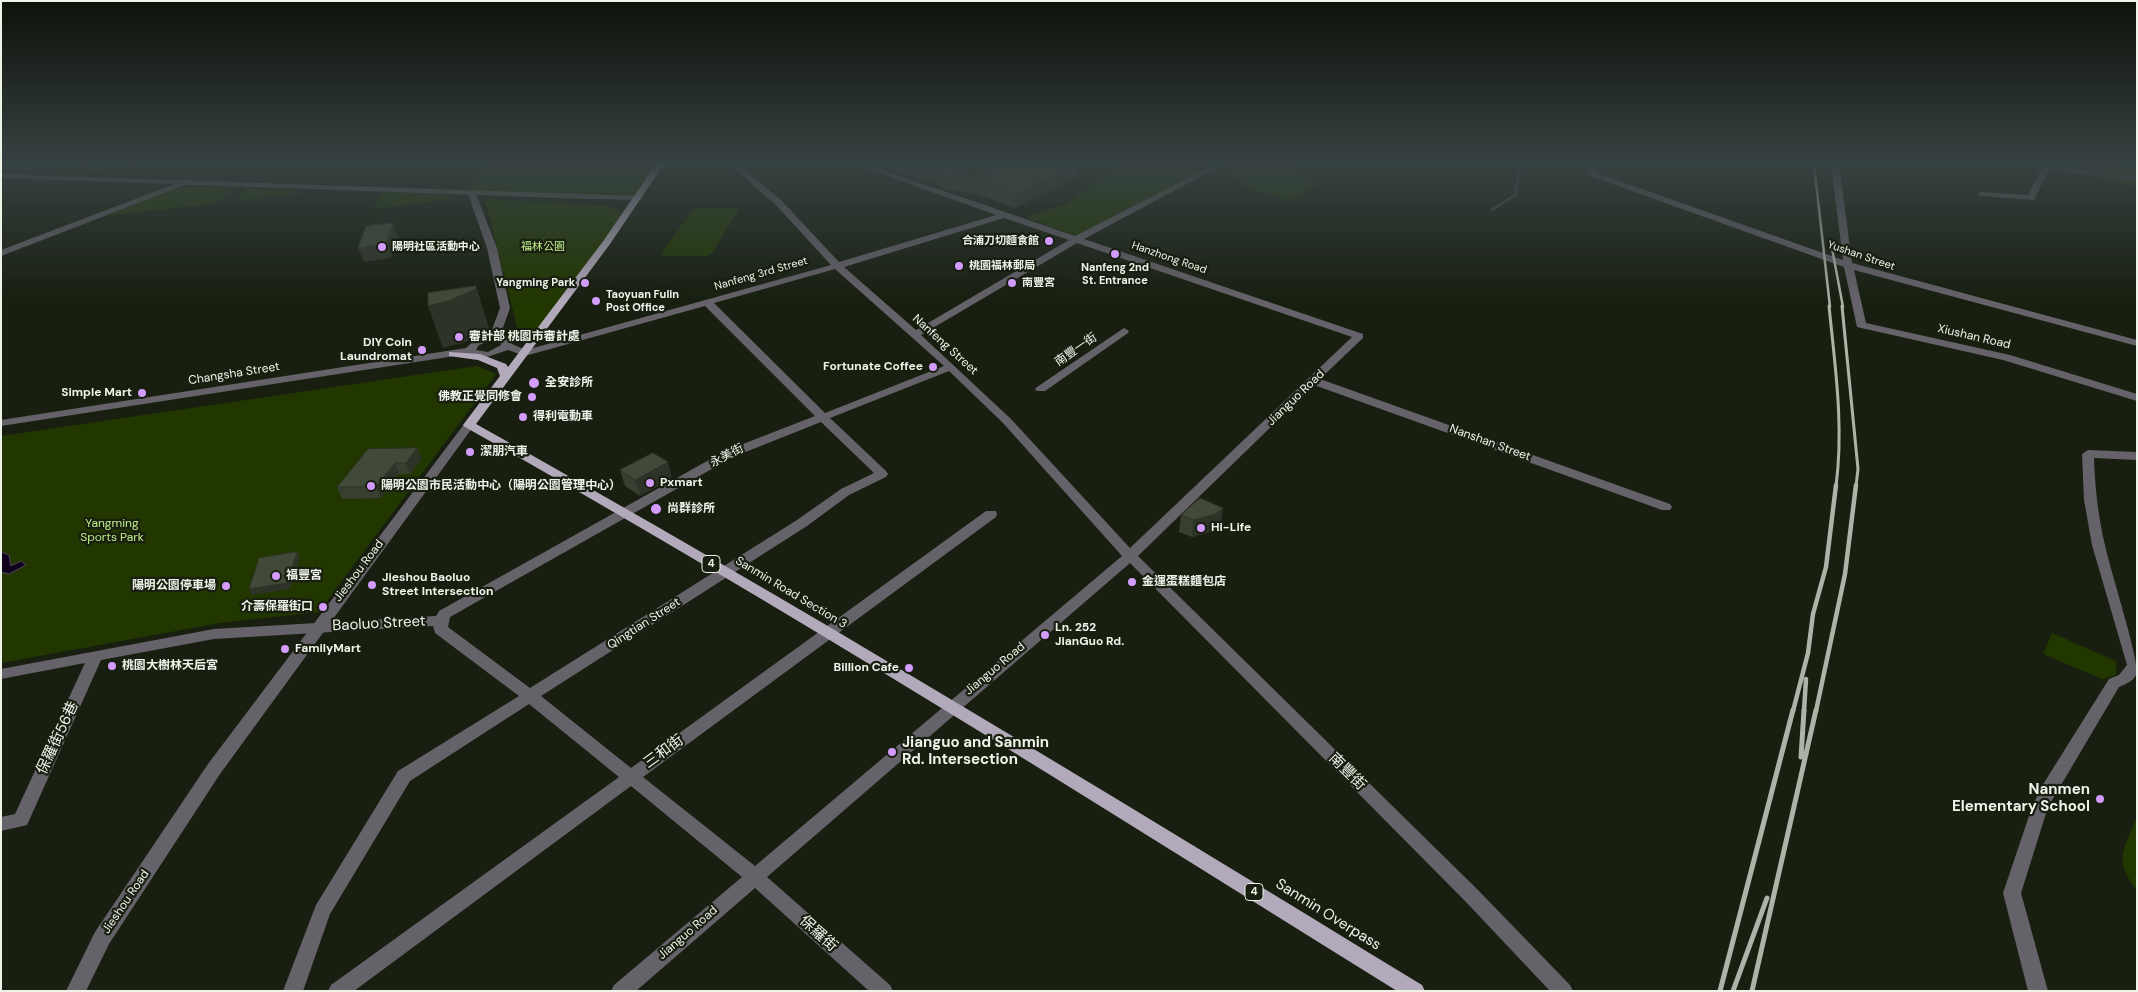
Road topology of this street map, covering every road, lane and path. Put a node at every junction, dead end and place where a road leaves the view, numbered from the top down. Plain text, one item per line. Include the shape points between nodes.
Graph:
1 (115, 210) edge
2 (478, 210) edge
3 (630, 210) edge
4 (786, 210) edge
5 (988, 210) edge
6 (1131, 210) edge
7 (1695, 210) edge
8 (1841, 210) edge
9 (1004, 216) junction
10 (1076, 239) junction
11 (1, 253) edge
12 (1848, 265) junction
13 (837, 266) junction
14 (707, 302) junction
15 (1124, 331) dead end
16 (915, 335) junction
17 (1359, 336) joint
18 (494, 338) junction
19 (2137, 343) edge
20 (507, 346) junction
21 (470, 351) junction
22 (525, 353) junction
23 (453, 354) junction
24 (951, 367) junction
25 (505, 375) junction
26 (1314, 381) junction
27 (1041, 389) dead end
28 (2137, 398) edge
29 (821, 416) junction
30 (1, 423) edge
31 (468, 425) junction
32 (2137, 456) edge
33 (1666, 507) dead end
34 (625, 512) junction
35 (990, 514) dead end
36 (1130, 556) junction
37 (725, 572) junction
38 (442, 621) junction
39 (319, 626) junction
40 (827, 634) junction
41 (96, 656) junction
42 (2136, 667) edge
43 (1, 674) edge
44 (530, 696) junction
45 (950, 708) junction
46 (631, 777) junction
47 (1093, 793) joint
48 (1, 824) edge
49 (754, 876) junction
50 (76, 991) edge
51 (293, 991) edge
52 (338, 991) edge
53 (621, 991) edge
54 (883, 991) edge
55 (1415, 991) edge
56 (1563, 991) edge
57 (2038, 991) edge

1 - 11 street
2 - 18 street via 492,248 505,308
3 - 22 main road, Jieshou Road
4 - 13 street, Nanfeng Street
5 - 9 street, Hanzhong Road
6 - 10 street
7 - 12 street, Yushan Street
8 - 12 street
9 - 10 street, Hanzhong Road
9 - 13 street, Nanfeng 3rd Street
10 - 16 street
10 - 17 street, Hanzhong Road
12 - 19 street, Yushan Street
12 - 28 street, Xiushan Road via 1861,324 2006,357
13 - 14 street, Nanfeng 3rd Street
13 - 16 street, Nanfeng Street
14 - 22 street, Nanfeng 3rd Street
14 - 29 street, Qingtian Street
15 - 27 street, 南豐一街
16 - 24 street, Nanfeng Street
17 - 26 street, Jianguo Road
18 - 20 street via 505,340
18 - 21 street, Changsha Street via 479,341
20 - 21 street, Changsha Street via 487,355
20 - 22 street
21 - 23 street, Changsha Street
22 - 25 main road, Jieshou Road
23 - 25 main road via 480,357 502,366
23 - 30 street, Changsha Street
24 - 29 street, 永美街
24 - 36 street, Nanfeng Street via 1015,429
25 - 31 main road, Jieshou Road
26 - 33 street, Nanshan Street
26 - 36 street, Jianguo Road
29 - 34 street, 永美街 via 729,454
29 - 37 street, Qingtian Street via 882,474 845,492
31 - 34 main road, Sanmin Road Section 3 / 4
31 - 39 street, Jieshou Road
32 - 42 street via 2088,454 2092,522 2101,564
34 - 37 main road, Sanmin Road Section 3 / 4
34 - 38 street, 永美街 via 444,614
35 - 40 street, 三和街
36 - 45 street, Jianguo Road
36 - 56 street, 南豐街 via 1465,889
37 - 40 main road, Sanmin Road Section 3 / 4
37 - 44 street, Qingtian Street
38 - 39 street, Baoluo Street
38 - 44 street, Baoluo Street via 440,629
39 - 41 street, Baoluo Street via 214,634
39 - 50 street, Jieshou Road via 198,793 102,938
40 - 45 main road, Sanmin Road Section 3 / 4
40 - 46 street, 三和街
41 - 43 street, Baoluo Street
41 - 48 street, 保羅街56巷 via 21,820
42 - 57 street via 2124,679 2114,683 2048,791 2012,893
44 - 46 street, Baoluo Street
44 - 51 street, Qingtian Street via 404,776 322,911
45 - 47 main road, Sanmin Road Section 3 / 4
45 - 49 street, Jianguo Road
46 - 49 street, Baoluo Street
46 - 52 street, 三和街
47 - 55 main road, Sanmin Overpass / 4
49 - 53 street, Jianguo Road
49 - 54 street, 保羅街

